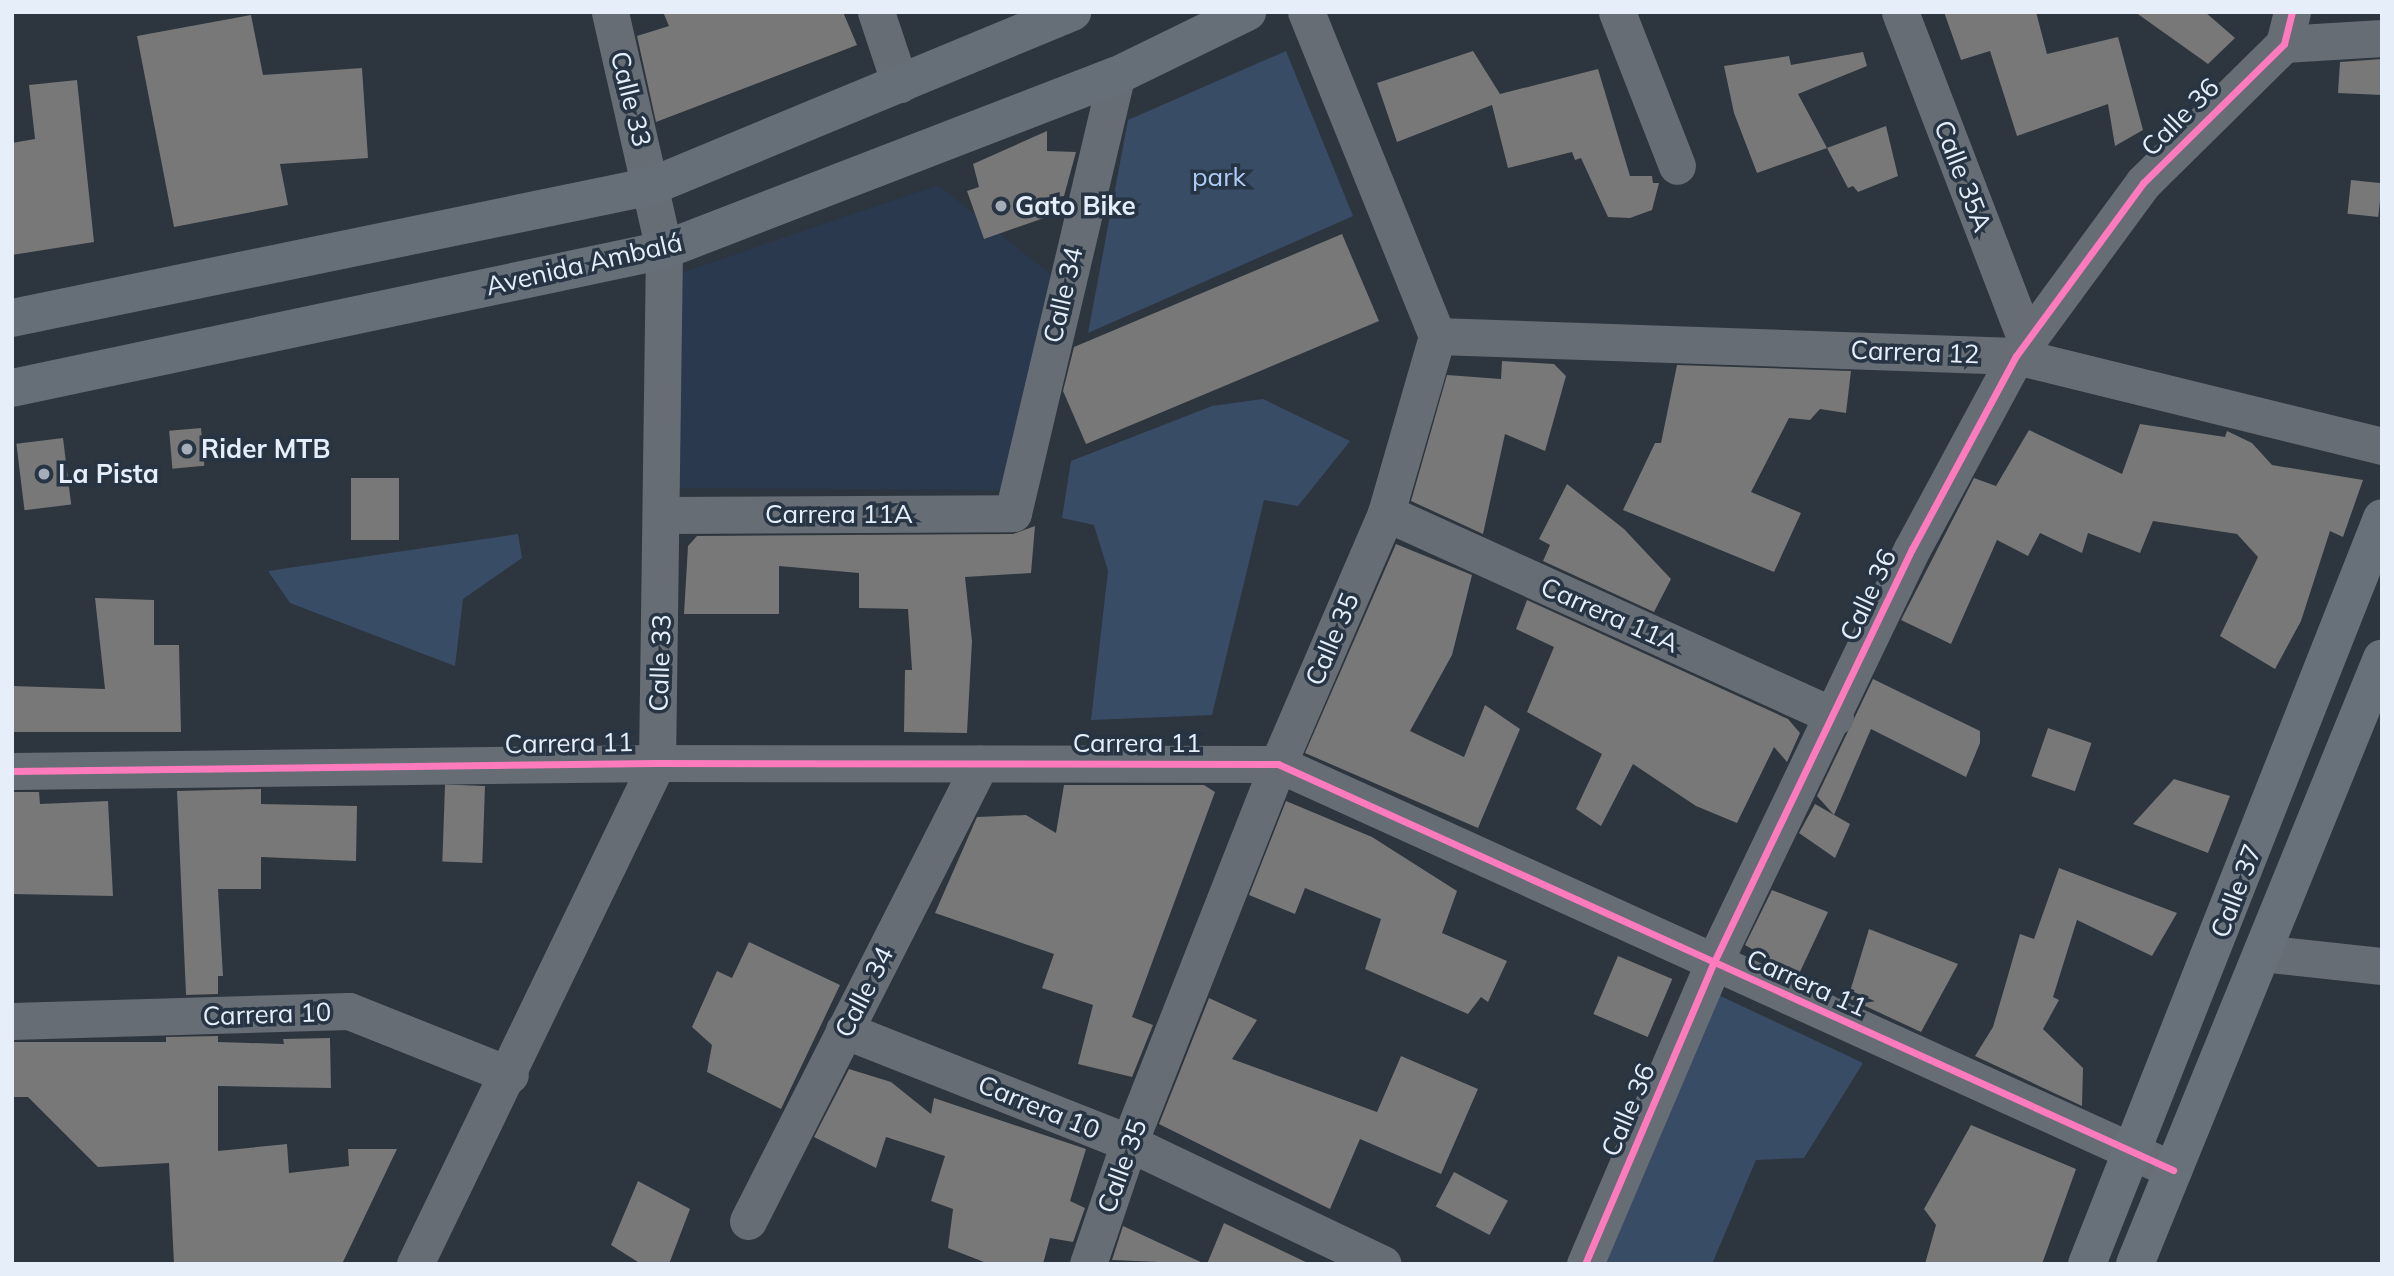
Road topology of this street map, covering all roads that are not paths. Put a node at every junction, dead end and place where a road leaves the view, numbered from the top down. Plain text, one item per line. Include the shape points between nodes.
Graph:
1 (610, 12) edge
2 (876, 12) edge
3 (1073, 12) edge
4 (1247, 12) edge
5 (1306, 12) edge
6 (1617, 12) edge
7 (1900, 12) edge
8 (2288, 28) edge
9 (2382, 38) edge
10 (1116, 76) junction
11 (900, 84) junction
12 (1676, 166) dead end
13 (652, 186) junction
14 (664, 250) junction
15 (12, 318) edge
16 (1437, 336) junction
17 (2021, 349) junction
18 (12, 388) edge
19 (2382, 446) edge
20 (1013, 513) joint
21 (1386, 513) junction
22 (664, 515) junction
23 (2382, 518) edge
24 (2382, 658) edge
25 (2374, 698) edge
26 (1835, 717) junction
27 (657, 763) junction
28 (980, 764) junction
29 (1278, 764) junction
30 (12, 771) edge
31 (2262, 953) junction
32 (1713, 964) junction
33 (2382, 966) edge
34 (12, 1021) edge
35 (844, 1030) junction
36 (510, 1075) junction
37 (1129, 1143) junction
38 (2134, 1151) junction
39 (2173, 1170) junction
40 (748, 1221) dead end
41 (415, 1264) edge
42 (1088, 1264) edge
43 (1383, 1264) edge
44 (1585, 1264) edge
45 (2087, 1264) edge
46 (2135, 1264) edge

1 - 13 street, Calle 33
2 - 11 street
3 - 11 main road
4 - 10 main road, Avenida Ambalá
5 - 16 street
6 - 12 street
7 - 17 street, Calle 35A
8 - 9 street
8 - 17 street, Calle 36 via 2143,183
10 - 14 main road, Avenida Ambalá
10 - 20 street, Calle 34
11 - 13 main road
13 - 14 street, Calle 33
13 - 15 main road
14 - 18 main road, Avenida Ambalá
14 - 22 street, Calle 33
16 - 17 street, Carrera 12
16 - 21 street, Calle 35
17 - 19 street, Carrera 12
17 - 26 street, Calle 36 via 1912,549
20 - 22 street, Carrera 11A
21 - 26 street, Carrera 11A
21 - 29 street, Calle 35
22 - 27 street, Calle 33
23 - 38 main road, Calle 37
24 - 25 main road, Calle 37
25 - 31 main road, Calle 37
26 - 32 street, Calle 36
27 - 28 street, Carrera 11
27 - 30 street, Carrera 11
27 - 36 street, Calle 33
28 - 29 street, Carrera 11
28 - 35 street, Calle 34
29 - 32 street, Carrera 11
29 - 37 street, Calle 35
31 - 33 street
31 - 39 main road, Calle 37
32 - 38 street, Carrera 11
32 - 44 street, Calle 36
34 - 36 street, Carrera 10 via 349,1011
35 - 37 street, Carrera 10
35 - 40 street, Calle 34
36 - 41 street, Calle 33
37 - 42 street, Calle 35
37 - 43 street, Carrera 10
38 - 39 street, Carrera 11
38 - 45 main road, Calle 37
39 - 46 main road, Calle 37

